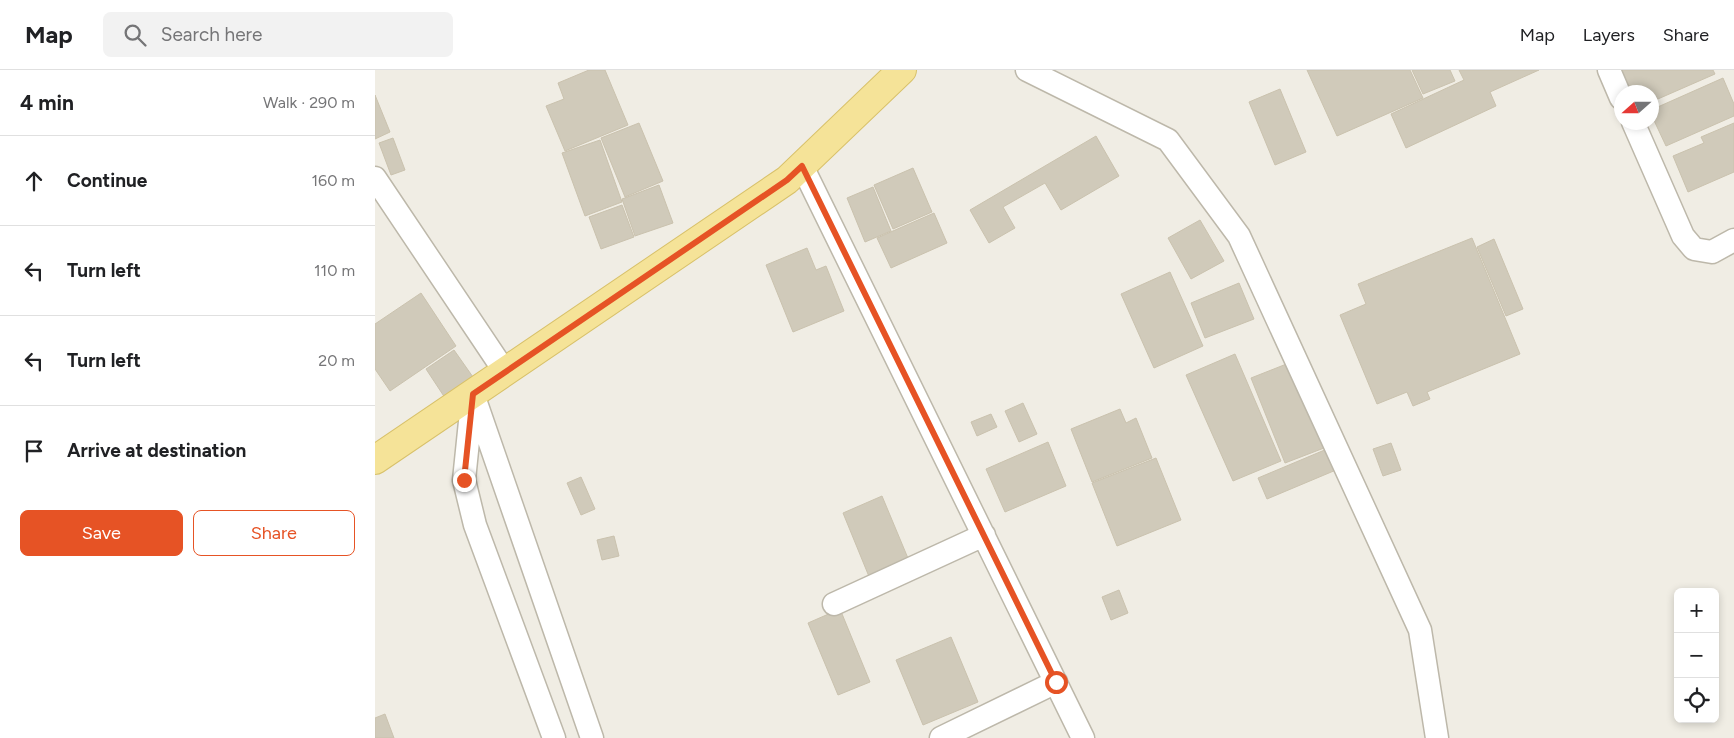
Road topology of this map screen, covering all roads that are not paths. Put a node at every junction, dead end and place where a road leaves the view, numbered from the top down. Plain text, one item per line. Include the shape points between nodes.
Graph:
1 (902, 70) edge
2 (1027, 70) edge
3 (1609, 70) edge
4 (1615, 85) edge
5 (1637, 130) edge
6 (802, 166) junction
7 (375, 178) edge
8 (1734, 240) edge
9 (505, 372) junction
10 (473, 394) junction
11 (375, 460) edge
12 (984, 535) junction
13 (834, 604) dead end
14 (1056, 682) junction
15 (554, 738) edge
16 (591, 738) edge
17 (941, 738) edge
18 (1083, 738) edge
19 (1437, 738) edge

1 - 6 main road
2 - 19 street via 1168,140 1239,236 1420,630
3 - 4 street
5 - 8 street via 1683,236 1694,248 1712,252
6 - 9 main road via 787,180
6 - 12 street
7 - 9 street
9 - 10 main road
10 - 11 main road
10 - 15 street via 464,480 475,525
10 - 16 street
12 - 13 street
12 - 14 street
14 - 17 street
14 - 18 street

